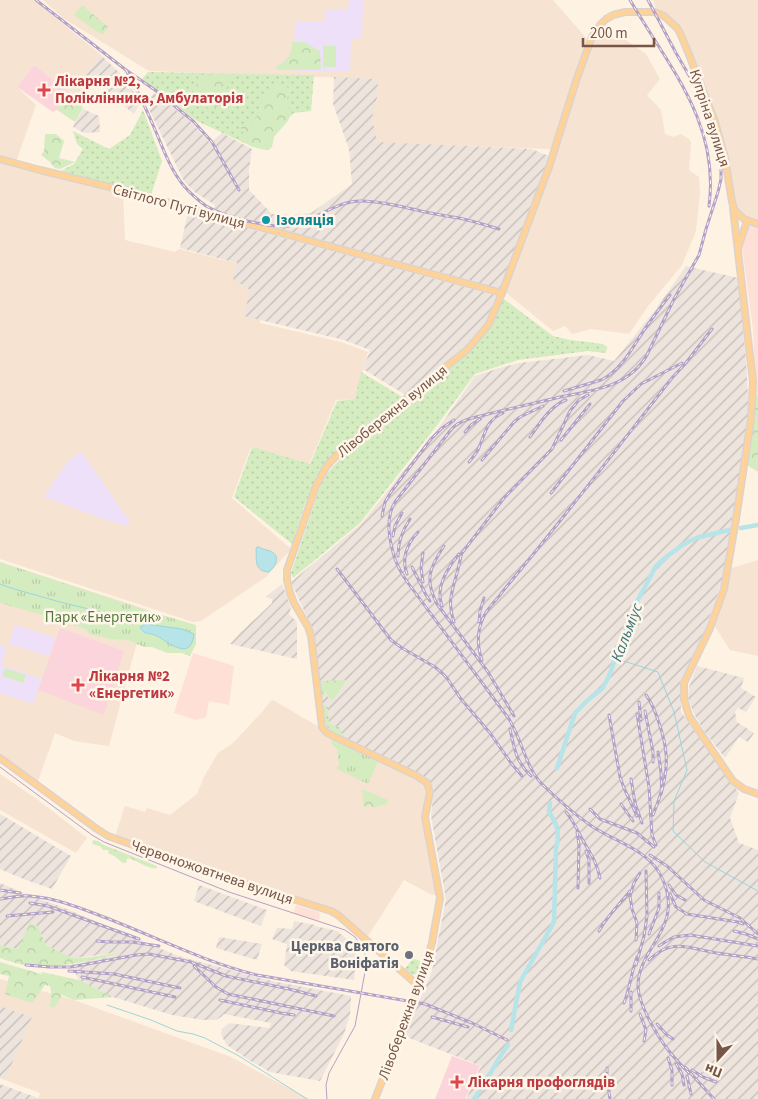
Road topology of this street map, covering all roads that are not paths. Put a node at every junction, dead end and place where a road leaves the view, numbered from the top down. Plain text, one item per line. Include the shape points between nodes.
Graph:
1 (655, 12) joint
2 (0, 159) edge
3 (732, 202) junction
4 (746, 224) junction
5 (758, 224) edge
6 (735, 225) junction
7 (738, 251) junction
8 (502, 293) junction
9 (0, 758) edge
10 (758, 794) edge
11 (425, 966) junction
12 (409, 977) junction
13 (418, 990) junction
14 (375, 1099) edge

1 - 3 main road, Купріна вулиця via 677,28 688,52 715,122
1 - 8 main road, Лівобережна вулиця via 613,14 592,37 549,167
2 - 8 main road, Світлого Путі вулиця
3 - 4 main road, Купріна вулиця
3 - 6 main road
4 - 5 main road
4 - 6 main road
4 - 7 main road
6 - 7 main road
7 - 10 main road via 753,382 751,419 724,589 684,682 684,699 689,716 733,781
8 - 11 main road, Лівобережна вулиця via 489,324 468,349 358,436 326,467 316,486 287,570 290,593 311,636 325,731 417,776 429,788 425,817 440,898
9 - 12 main road, Червоножовтнева вулиця via 108,836 331,911
11 - 12 main road via 418,976
11 - 13 main road, Лівобережна вулиця
12 - 13 main road, Червоножовтнева вулиця
13 - 14 main road, Лівобережна вулиця

